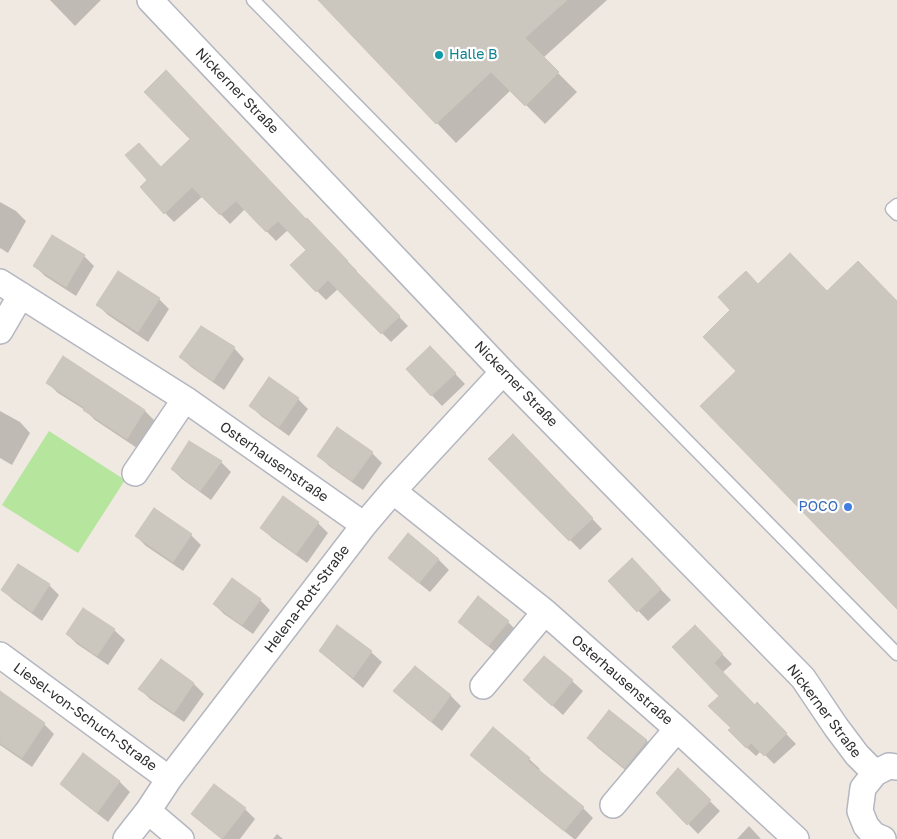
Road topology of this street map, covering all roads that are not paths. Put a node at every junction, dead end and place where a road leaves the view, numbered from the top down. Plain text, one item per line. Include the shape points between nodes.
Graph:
1 (150, 0) edge
2 (252, 0) edge
3 (897, 205) edge
4 (897, 214) edge
5 (10, 289) edge
6 (0, 331) edge
7 (504, 372) junction
8 (185, 399) junction
9 (135, 473) dead end
10 (393, 490) junction
11 (364, 525) junction
12 (544, 612) junction
13 (897, 654) edge
14 (0, 655) edge
15 (483, 686) dead end
16 (677, 728) junction
17 (886, 770) edge
18 (169, 779) junction
19 (614, 805) dead end
20 (148, 811) junction
21 (876, 838) edge
22 (126, 839) edge
23 (182, 839) edge
24 (796, 839) edge

1 - 7 street, Nickerner Straße
2 - 13 lane
3 - 4 lane via 892,209
5 - 6 street, Osterhausenstraße
5 - 8 street, Osterhausenstraße
7 - 10 street, Helena-Rott-Straße
7 - 17 street, Nickerner Straße via 803,678 857,755
8 - 9 street
8 - 11 street, Osterhausenstraße
10 - 11 street, Helena-Rott-Straße
10 - 12 street, Osterhausenstraße
11 - 18 street, Helena-Rott-Straße
12 - 15 street
12 - 16 street, Osterhausenstraße
14 - 18 street, Liesel-von-Schuch-Straße
16 - 19 street, Osterhausenstraße
16 - 24 street, Osterhausenstraße
17 - 21 street via 863,788 860,811
18 - 20 street, Helena-Rott-Straße
20 - 22 street, Helena-Rott-Straße
20 - 23 street

